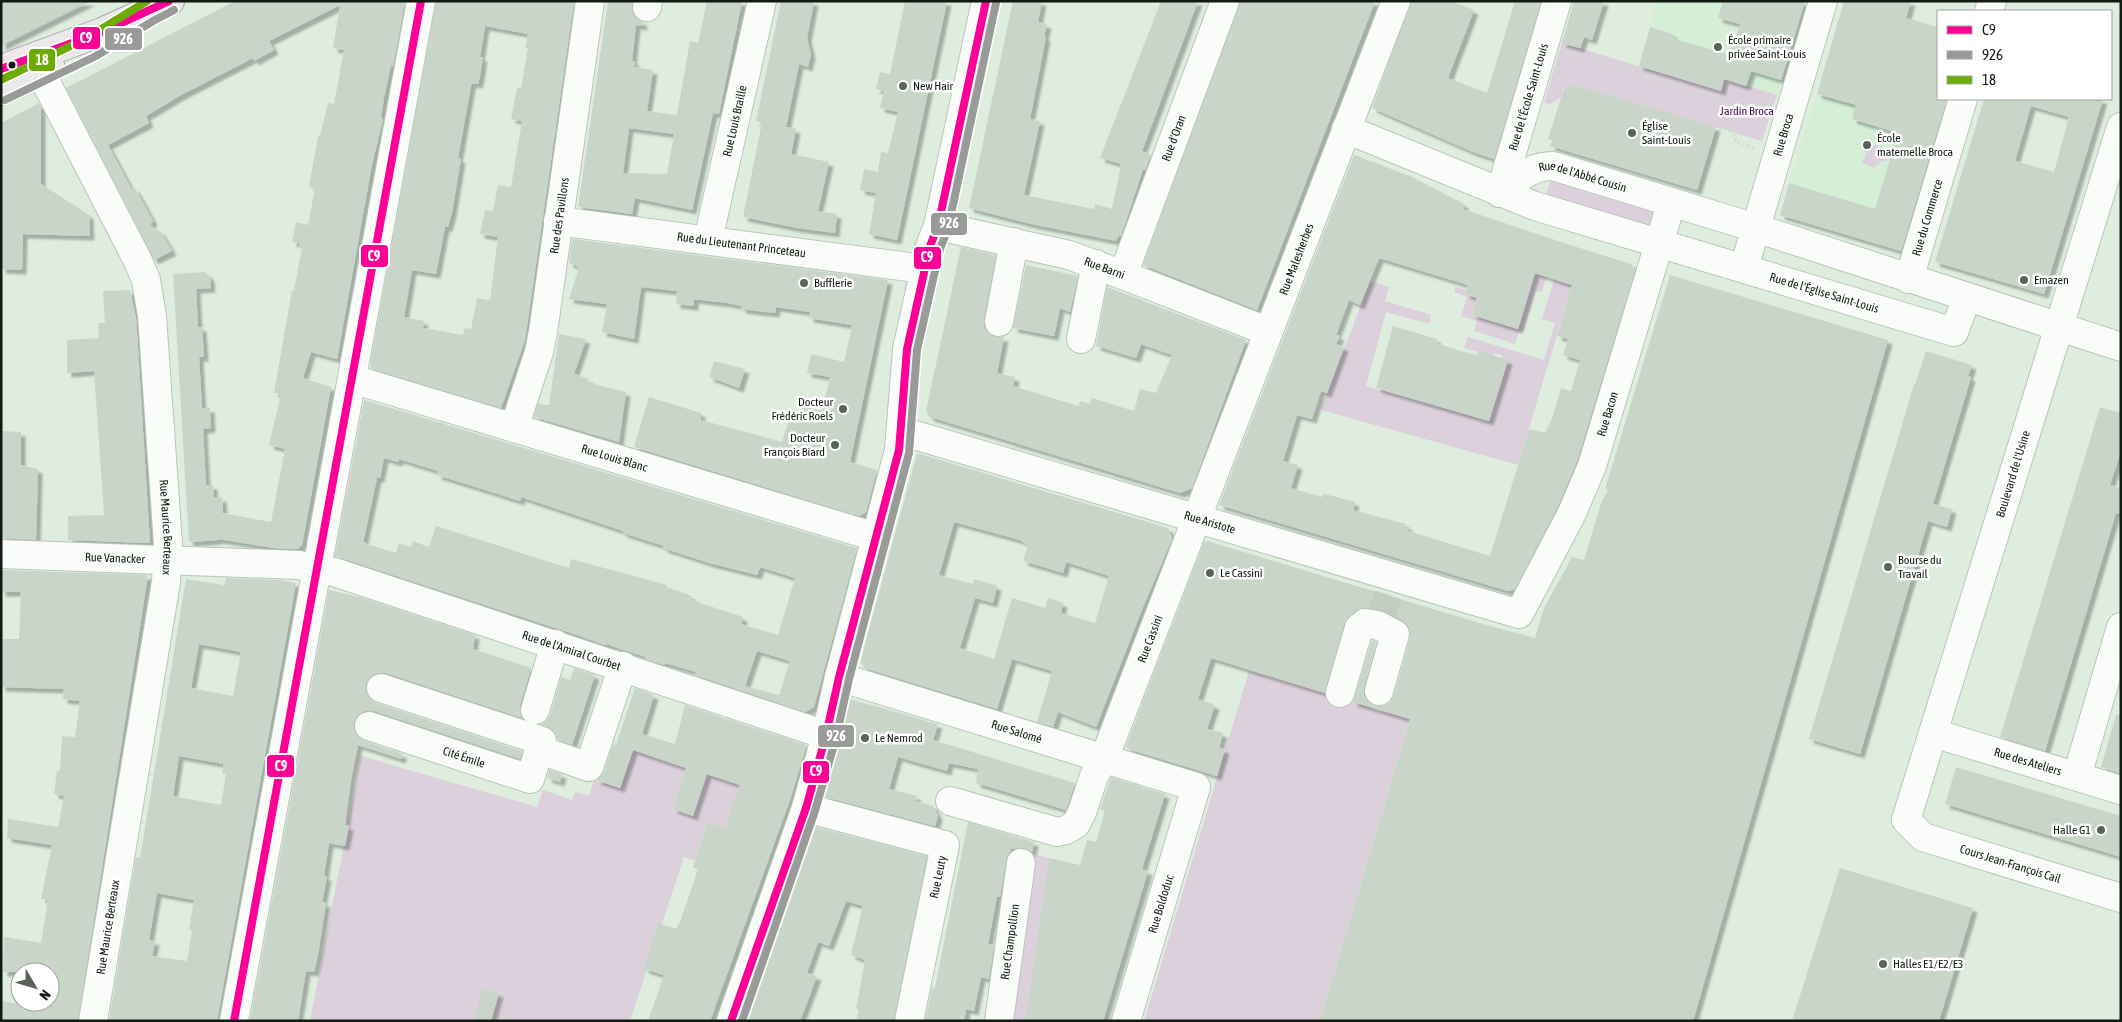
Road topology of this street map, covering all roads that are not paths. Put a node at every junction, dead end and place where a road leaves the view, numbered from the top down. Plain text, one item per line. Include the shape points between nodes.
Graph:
1 (421, 1) edge
2 (590, 1) edge
3 (762, 1) edge
4 (986, 1) edge
5 (1225, 1) edge
6 (1396, 1) edge
7 (1557, 1) edge
8 (1824, 1) edge
9 (159, 7) edge
10 (40, 64) junction
11 (1, 69) edge
12 (1, 91) edge
13 (1963, 100) edge
14 (2121, 127) edge
15 (1346, 129) junction
16 (1500, 193) junction
17 (1671, 204) junction
18 (558, 221) junction
19 (938, 226) junction
20 (1756, 228) junction
21 (708, 240) junction
22 (1014, 242) junction
23 (1659, 243) junction
24 (1096, 264) junction
25 (1744, 268) junction
26 (924, 269) junction
27 (1124, 275) junction
28 (1909, 279) junction
29 (1967, 298) junction
30 (999, 322) dead end
31 (2058, 327) junction
32 (1267, 331) junction
33 (1080, 339) dead end
34 (2121, 347) edge
35 (352, 379) junction
36 (514, 428) junction
37 (901, 431) junction
38 (1195, 518) junction
39 (876, 537) junction
40 (1, 554) edge
41 (168, 560) junction
42 (317, 568) junction
43 (1385, 603) junction
44 (1519, 614) joint
45 (2121, 627) edge
46 (555, 644) junction
47 (623, 666) junction
48 (839, 677) junction
49 (382, 688) dead end
50 (1379, 691) dead end
51 (1340, 694) dead end
52 (535, 710) dead end
53 (369, 726) dead end
54 (1933, 733) junction
55 (826, 735) junction
56 (540, 750) junction
57 (1104, 759) junction
58 (2076, 776) junction
59 (1196, 787) joint
60 (2121, 790) edge
61 (950, 801) dead end
62 (806, 808) junction
63 (1906, 820) joint
64 (1021, 863) dead end
65 (2121, 898) edge
66 (93, 1021) edge
67 (234, 1021) edge
68 (731, 1021) edge
69 (909, 1021) edge
70 (999, 1021) edge
71 (1126, 1021) edge

1 - 35 street
2 - 18 street, Rue des Pavillons
3 - 21 street, Rue Louis Braille
4 - 19 street
5 - 27 street, Rue d'Oran
6 - 15 street, Rue Malesherbes
7 - 16 street, Rue de l'École Saint-Louis
8 - 20 street, Rue Broca
9 - 10 main road via 82,40
10 - 11 main road
10 - 12 main road
10 - 41 street, Rue Maurice Berteaux via 146,280 152,316
13 - 28 street, Rue du Commerce
14 - 31 street, Boulevard de l'Usine
15 - 16 street
15 - 32 street, Rue Malesherbes
16 - 17 street, Rue de l'Abbé Cousin via 1531,169 1553,166
16 - 23 street
17 - 20 street
17 - 23 street, Rue Bacon
18 - 21 street, Rue du Lieutenant Princeteau
18 - 36 street, Rue des Pavillons via 539,352
19 - 22 street, Rue Barni
19 - 26 street
20 - 25 street, Rue Broca
20 - 28 street
21 - 26 street, Rue du Lieutenant Princeteau
22 - 24 street, Rue Barni
22 - 30 street
23 - 25 street, Rue de l'Église Saint-Louis
23 - 44 street, Rue Bacon via 1592,466
24 - 27 street, Rue Barni
24 - 33 street
25 - 29 street, Rue de l'Église Saint-Louis via 1954,332
26 - 37 street via 907,349
27 - 32 street, Rue Barni
28 - 29 street
29 - 31 street
31 - 34 street
31 - 54 street, Boulevard de l'Usine
32 - 38 street, Rue Malesherbes
35 - 36 street, Rue Louis Blanc
35 - 42 street
36 - 39 street, Rue Louis Blanc
37 - 38 street, Rue Aristote
37 - 39 street
38 - 43 street, Rue Aristote
38 - 57 street, Rue Cassini
39 - 48 street
40 - 41 street, Rue Vanacker
41 - 42 street, Rue Vanacker
41 - 66 street, Rue Maurice Berteaux
42 - 46 street, Rue de l'Amiral Courbet
42 - 67 street
43 - 44 street, Rue Aristote
43 - 50 street via 1395,634
43 - 51 street via 1359,628
45 - 58 street
46 - 47 street, Rue de l'Amiral Courbet
46 - 52 street
47 - 55 street, Rue de l'Amiral Courbet
47 - 56 street via 589,767
48 - 55 street
48 - 57 street, Rue Salomé
49 - 56 street via 542,741
53 - 56 street, Cité Émile via 530,780
54 - 58 street, Rue des Ateliers
54 - 63 street, Boulevard de l'Usine
55 - 62 street
57 - 59 street, Rue Salomé
57 - 61 street, Rue Cassini via 1076,824 1066,830 1057,832
58 - 60 street, Rue des Ateliers
59 - 71 street, Rue Boldoduc
62 - 68 street
62 - 69 street, Rue Leuty via 945,845
63 - 65 street, Cours Jean-François Cail via 1923,837
64 - 70 street, Rue Champollion

